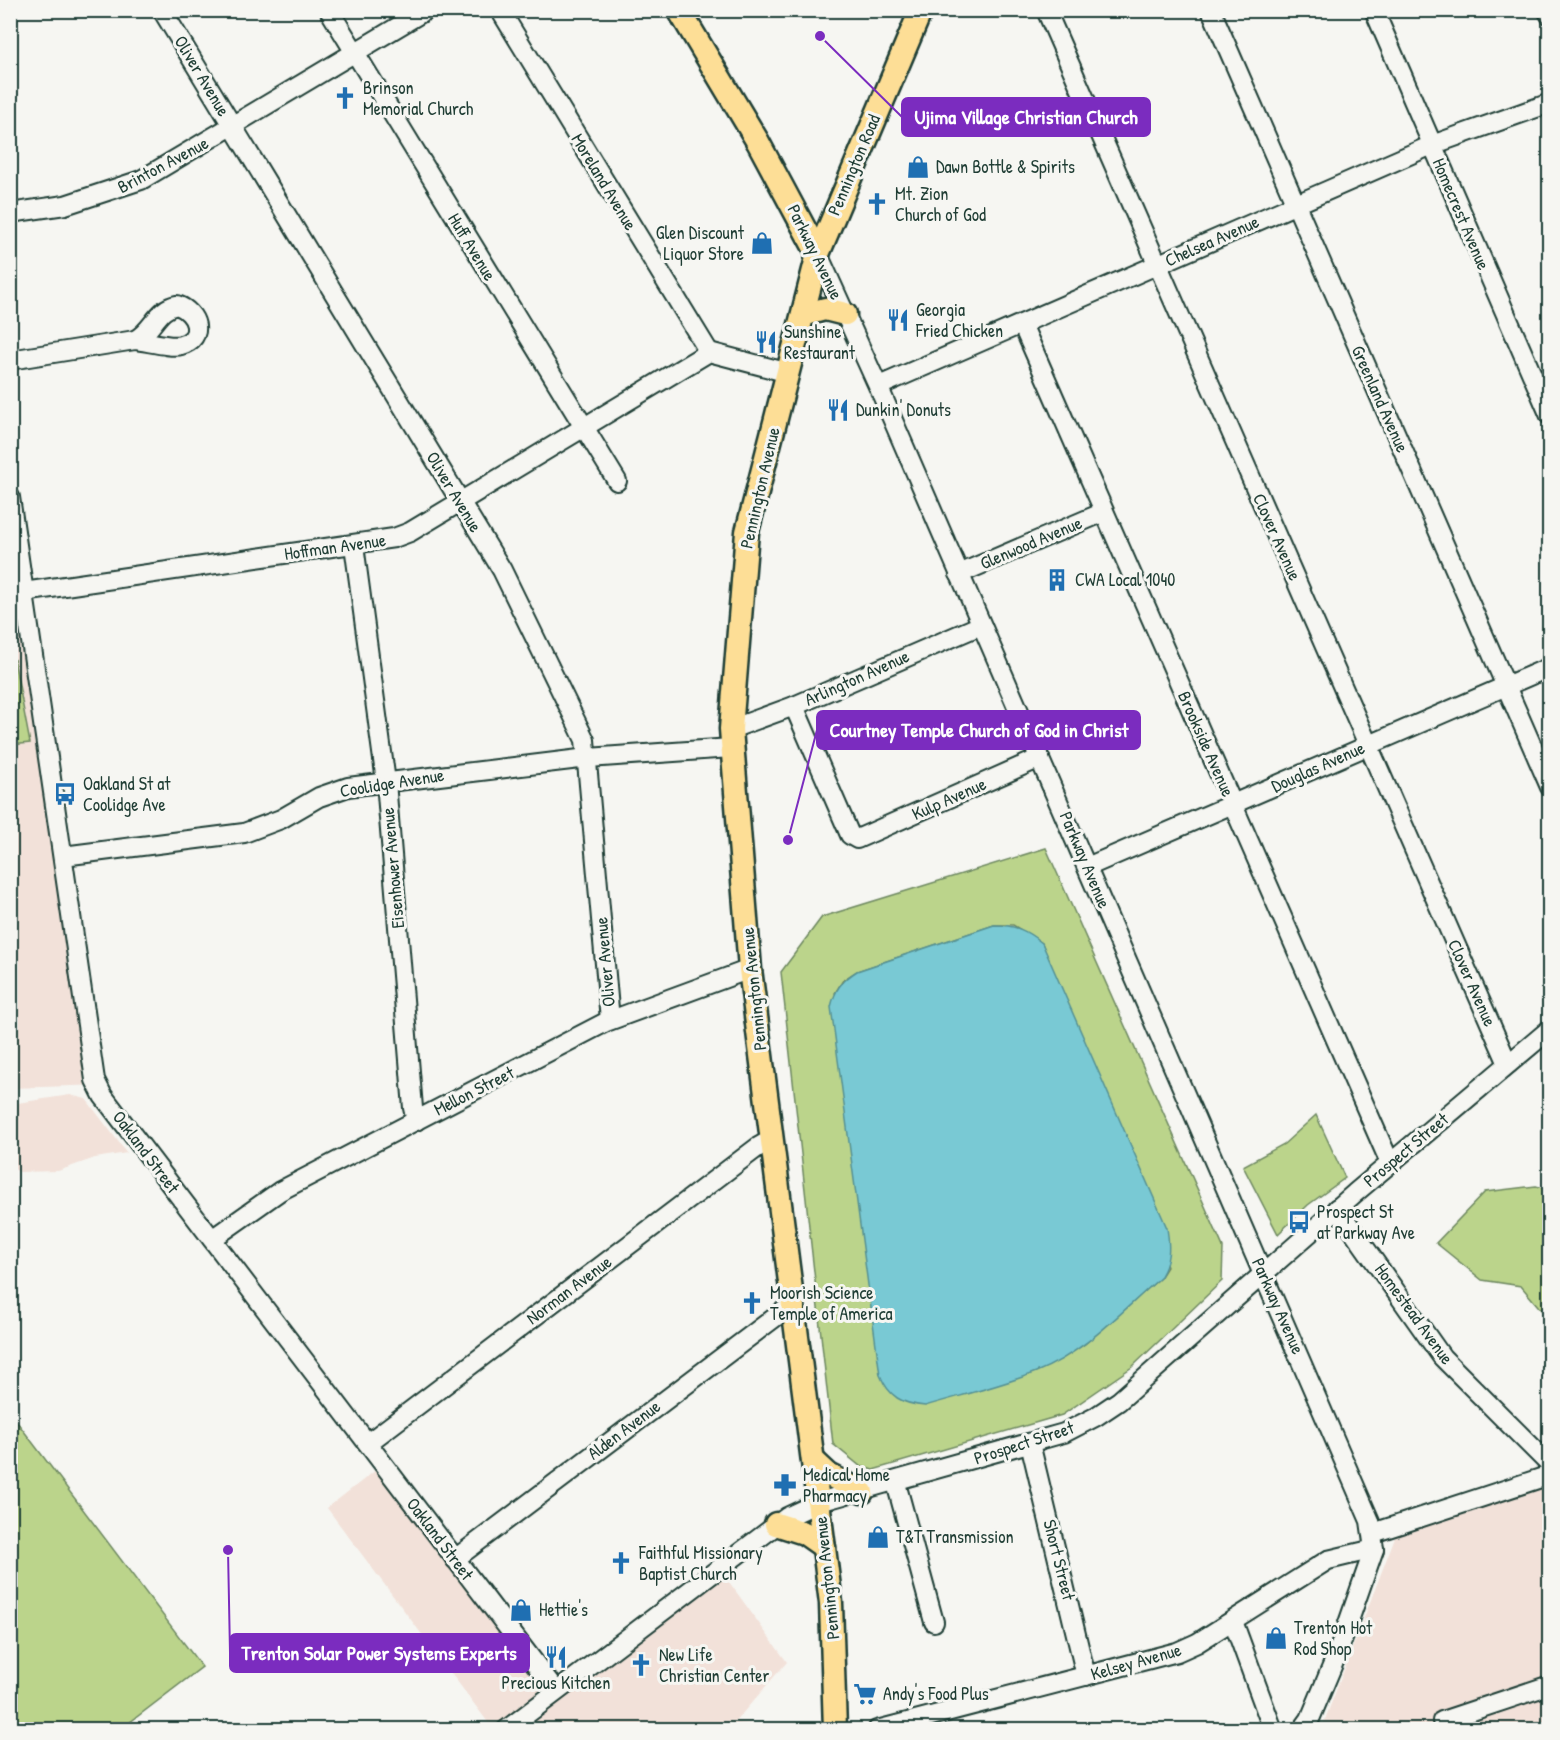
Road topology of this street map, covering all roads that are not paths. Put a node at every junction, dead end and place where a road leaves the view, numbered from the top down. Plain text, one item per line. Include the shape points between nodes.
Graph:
1 (162, 10) edge
2 (329, 10) edge
3 (426, 10) edge
4 (500, 10) edge
5 (679, 10) edge
6 (921, 10) edge
7 (1047, 10) edge
8 (1211, 10) edge
9 (1374, 10) edge
10 (1547, 10) edge
11 (1550, 15) edge
12 (355, 53) junction
13 (1550, 103) edge
14 (233, 127) junction
15 (1432, 145) junction
16 (1296, 204) junction
17 (10, 213) edge
18 (818, 254) junction
19 (1158, 265) junction
20 (845, 314) junction
21 (803, 315) junction
22 (1022, 324) junction
23 (135, 340) dead end
24 (709, 352) junction
25 (10, 360) edge
26 (789, 373) junction
27 (879, 386) junction
28 (1550, 416) edge
29 (582, 427) junction
30 (618, 481) dead end
31 (10, 497) edge
32 (460, 501) junction
33 (1104, 512) junction
34 (354, 545) junction
35 (959, 574) junction
36 (17, 593) edge
37 (981, 625) junction
38 (1550, 667) edge
39 (1505, 686) junction
40 (794, 706) junction
41 (731, 738) junction
42 (1368, 746) junction
43 (588, 758) junction
44 (1040, 758) junction
45 (386, 782) junction
46 (1550, 787) edge
47 (1233, 804) junction
48 (63, 856) junction
49 (1087, 867) junction
50 (750, 969) junction
51 (610, 1020) junction
52 (1550, 1029) edge
53 (1508, 1065) junction
54 (416, 1121) junction
55 (772, 1139) junction
56 (1390, 1163) junction
57 (1337, 1208) junction
58 (212, 1239) junction
59 (1263, 1273) junction
60 (794, 1304) junction
61 (368, 1443) junction
62 (1030, 1443) junction
63 (814, 1461) junction
64 (1550, 1465) edge
65 (1550, 1475) edge
66 (896, 1482) junction
67 (862, 1492) junction
68 (819, 1502) junction
69 (776, 1524) junction
70 (1373, 1541) junction
71 (824, 1547) junction
72 (455, 1558) junction
73 (1233, 1621) junction
74 (934, 1622) dead end
75 (1086, 1676) junction
76 (1550, 1685) edge
77 (556, 1691) junction
78 (1442, 1722) dead end
79 (506, 1730) edge
80 (835, 1730) edge
81 (877, 1730) edge
82 (1273, 1730) edge
83 (1302, 1730) edge

1 - 14 street, Oliver Avenue
2 - 12 street, Huff Avenue
3 - 12 street, Brinton Avenue
4 - 24 street, Moreland Avenue
5 - 18 main road, Parkway Avenue via 758,142
6 - 18 main road, Pennington Road
7 - 19 street, Clover Avenue
8 - 16 street, Greenland Avenue
9 - 15 street, Homecrest Avenue
10 - 11 street
12 - 14 street, Brinton Avenue
12 - 29 street, Huff Avenue
13 - 15 street, Chelsea Avenue
14 - 17 street, Brinton Avenue via 141,180 65,205
14 - 32 street, Oliver Avenue
15 - 16 street, Chelsea Avenue
15 - 28 street, Homecrest Avenue
16 - 19 street, Chelsea Avenue
16 - 39 street, Greenland Avenue
18 - 20 street, Parkway Avenue
18 - 21 main road, Pennington Avenue
19 - 22 street, Chelsea Avenue
19 - 42 street, Clover Avenue
20 - 21 main road via 825,309
20 - 27 street, Parkway Avenue
21 - 26 main road, Pennington Avenue
22 - 27 street, Chelsea Avenue
22 - 33 street, Brookside Avenue
23 - 25 street
24 - 26 street
24 - 29 street, Hoffman Avenue
26 - 41 main road, Pennington Avenue via 747,532
27 - 35 street, Parkway Avenue
29 - 30 street, Huff Avenue
29 - 32 street, Hoffman Avenue
31 - 36 street, Oakland Street
32 - 34 street, Hoffman Avenue via 402,535
32 - 43 street, Oliver Avenue via 514,594 585,740
33 - 35 street, Glenwood Avenue
33 - 47 street, Brookside Avenue
34 - 36 street, Hoffman Avenue
34 - 45 street, Eisenhower Avenue
35 - 37 street, Parkway Avenue
36 - 48 street, Oakland Street
37 - 40 street, Arlington Avenue
37 - 44 street, Parkway Avenue
38 - 39 street, Douglas Avenue
39 - 42 street, Douglas Avenue
39 - 46 street, Greenland Avenue
40 - 41 street, Arlington Avenue
40 - 44 street, Kulp Avenue via 850,835 857,839
41 - 43 street, Coolidge Avenue
41 - 50 main road, Pennington Avenue
42 - 47 street, Douglas Avenue
42 - 53 street, Clover Avenue
43 - 45 street, Coolidge Avenue
43 - 51 street, Oliver Avenue
44 - 49 street, Parkway Avenue
45 - 48 street, Coolidge Avenue via 338,790 244,833
45 - 54 street, Eisenhower Avenue
47 - 49 street, Douglas Avenue
47 - 56 street, Brookside Avenue
48 - 58 street, Oakland Street via 95,1080 103,1096
49 - 59 street, Parkway Avenue
50 - 51 street, Mellon Street
50 - 55 main road, Pennington Avenue
51 - 54 street, Mellon Street
52 - 53 street, Prospect Street
53 - 56 street, Prospect Street
54 - 58 street, Mellon Street via 280,1191
55 - 60 main road, Pennington Avenue
55 - 61 street, Norman Avenue
56 - 57 street, Prospect Street
57 - 59 street, Prospect Street
57 - 64 street, Homestead Avenue via 1442,1357
58 - 61 street, Oakland Street
59 - 62 street, Prospect Street via 1119,1401 1072,1429
59 - 70 street, Parkway Avenue via 1370,1521
60 - 63 main road, Pennington Avenue
60 - 72 street, Alden Avenue
61 - 72 street, Oakland Street
62 - 66 street, Prospect Street
62 - 75 street, Short Street
63 - 67 main road via 837,1480
63 - 68 main road, Pennington Avenue
65 - 70 street, Kelsey Avenue
66 - 67 street, Prospect Street
66 - 74 street
67 - 68 street, Prospect Street
68 - 69 street, Prospect Street
68 - 71 main road, Pennington Avenue
69 - 71 main road via 804,1533
69 - 77 street, Prospect Street
70 - 73 street, Kelsey Avenue via 1328,1560
70 - 83 street via 1338,1652
71 - 80 main road, Pennington Avenue via 834,1642
72 - 77 street, Oakland Street
73 - 75 street, Kelsey Avenue via 1178,1652
73 - 82 street
75 - 81 street, Kelsey Avenue
76 - 78 street
77 - 79 street, Prospect Street

